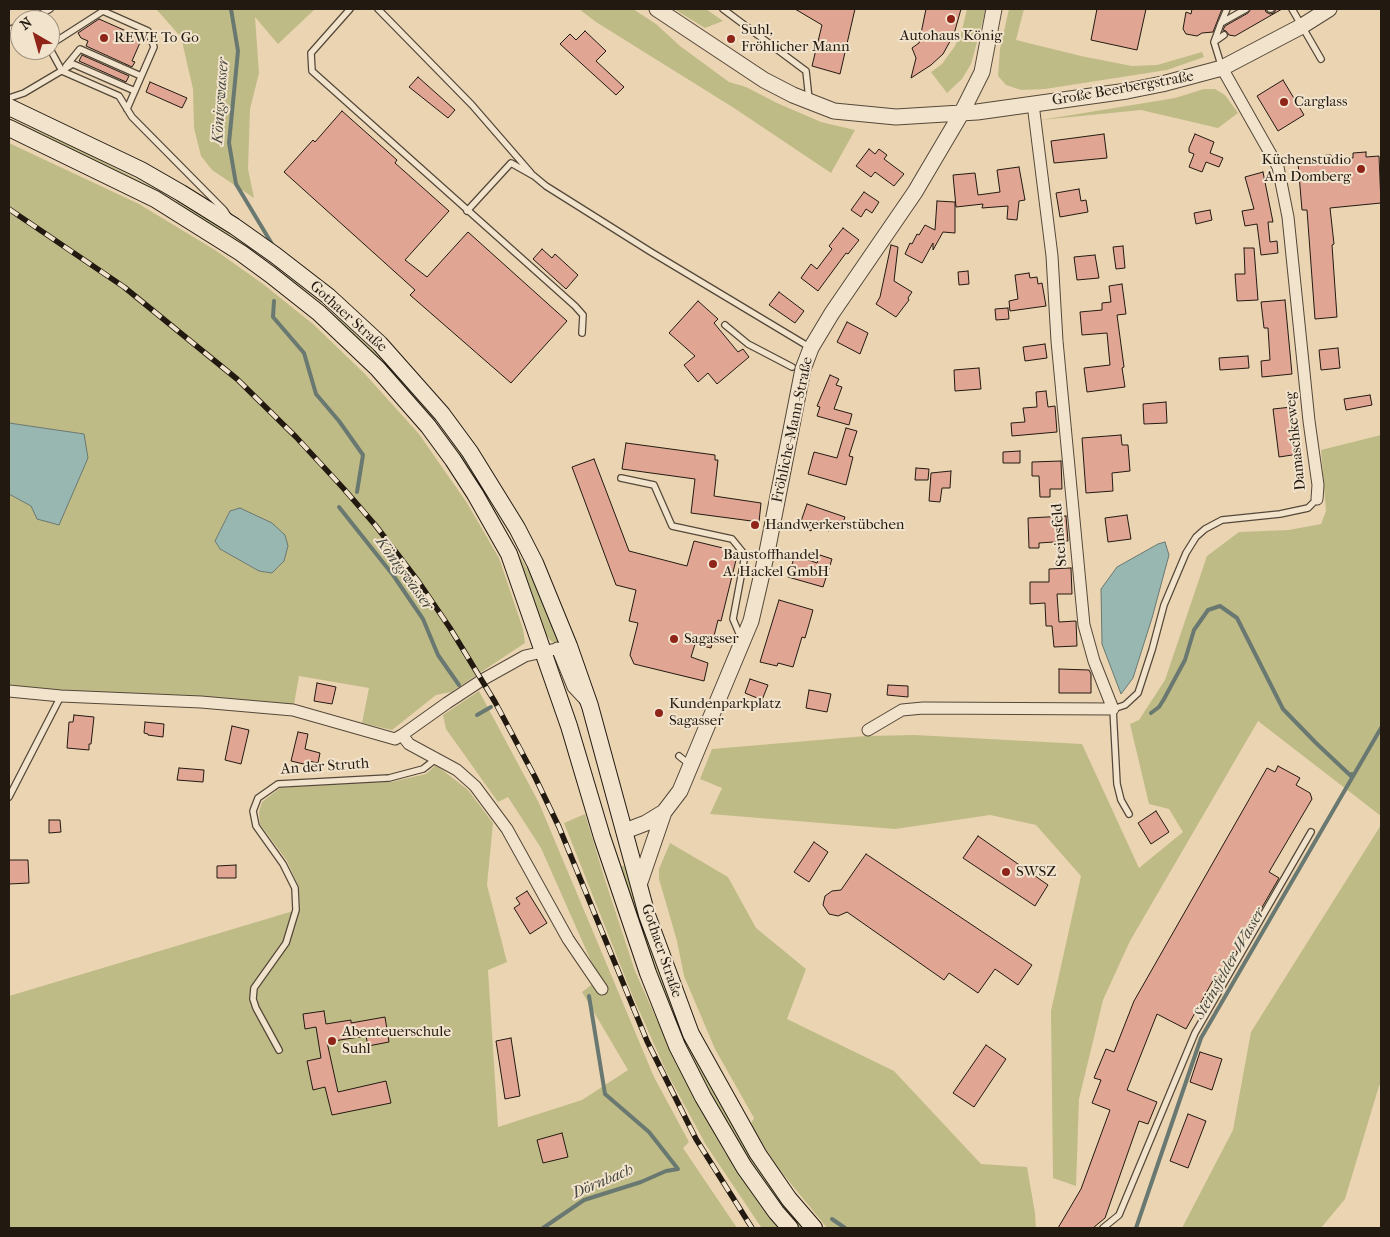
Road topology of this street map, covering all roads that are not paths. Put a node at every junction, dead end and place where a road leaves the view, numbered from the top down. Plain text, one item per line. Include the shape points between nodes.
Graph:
1 (350, 9) edge
2 (378, 9) edge
3 (657, 9) edge
4 (723, 9) edge
5 (994, 9) edge
6 (1226, 9) edge
7 (1246, 9) edge
8 (1292, 9) edge
9 (1329, 9) edge
10 (1221, 23) junction
11 (1302, 26) junction
12 (1224, 35) dead end
13 (60, 38) edge
14 (1214, 42) junction
15 (1321, 59) dead end
16 (56, 60) edge
17 (1222, 68) junction
18 (62, 71) junction
19 (141, 76) junction
20 (135, 91) junction
21 (9, 98) edge
22 (809, 101) junction
23 (1033, 104) junction
24 (9, 107) edge
25 (127, 109) junction
26 (961, 114) junction
27 (9, 128) edge
28 (534, 176) junction
29 (467, 211) junction
30 (234, 226) junction
31 (724, 325) dead end
32 (582, 333) dead end
33 (811, 348) junction
34 (792, 367) dead end
35 (621, 478) dead end
36 (1316, 499) joint
37 (742, 642) junction
38 (557, 648) junction
39 (9, 692) edge
40 (61, 696) junction
41 (1113, 709) junction
42 (868, 730) dead end
43 (402, 736) junction
44 (678, 756) dead end
45 (437, 758) junction
46 (691, 765) junction
47 (9, 797) edge
48 (664, 812) junction
49 (1129, 814) dead end
50 (625, 830) junction
51 (1311, 832) dead end
52 (602, 837) junction
53 (639, 885) junction
54 (602, 989) dead end
55 (279, 1050) dead end
56 (790, 1228) edge
57 (814, 1228) edge
58 (1103, 1228) edge

1 - 29 lane via 312,54 312,71
2 - 28 lane via 472,105
3 - 22 street, Große Beerbergstraße via 764,80
4 - 22 lane via 806,71
5 - 26 street, Fröhliche-Mann-Straße via 982,72
6 - 10 lane
7 - 10 lane
8 - 11 lane
9 - 11 street, Große Beerbergstraße
10 - 14 lane
11 - 15 lane
11 - 17 street, Große Beerbergstraße
12 - 14 lane
13 - 19 lane via 103,11 148,31 154,47
14 - 17 lane
16 - 18 lane
17 - 23 street, Große Beerbergstraße via 1153,86
17 - 36 street, Damaschkeweg via 1278,167 1288,217 1318,485
18 - 19 lane via 80,49
18 - 20 lane via 73,64
18 - 21 lane
18 - 25 lane via 119,96
19 - 20 lane
20 - 25 lane
22 - 26 street, Große Beerbergstraße via 863,115
23 - 26 street, Große Beerbergstraße
23 - 41 street, Steinsfeld via 1052,256 1084,625
24 - 30 main road, Gothaer Straße via 141,170
25 - 30 lane via 224,210
26 - 33 street, Fröhliche-Mann-Straße via 916,192
27 - 38 main road, Gothaer Straße via 155,199 187,219 271,275 352,343 428,426 475,494
28 - 29 lane via 511,163
28 - 33 lane via 651,252
29 - 32 lane via 575,306 583,315
30 - 38 main road, Gothaer Straße via 302,275 357,322 442,414 470,452 517,528 543,581
31 - 34 lane via 748,344
33 - 37 street, Fröhliche-Mann-Straße via 803,369 758,592
35 - 37 lane via 654,485 672,526 732,539 745,555 733,619
36 - 41 lane, Damaschkeweg via 1308,508 1222,520 1196,537 1175,577 1138,692 1125,705
37 - 46 street, Fröhliche-Mann-Straße
38 - 43 street via 525,656 482,680
38 - 50 main road, Gothaer Straße via 590,706
38 - 52 main road, Gothaer Straße via 569,726
39 - 40 street
40 - 43 street via 293,710 395,739
40 - 47 lane
41 - 42 street via 922,708 902,710
41 - 49 lane via 1116,784
43 - 45 street via 408,744
44 - 46 lane
45 - 54 street via 475,786 507,829 568,938
45 - 55 lane, An der Struth via 423,769 389,778 278,784 258,798 253,811 256,826 283,864 295,888 296,910 286,943 254,988 256,1008
46 - 48 street, Fröhliche-Mann-Straße via 680,791
48 - 50 street, Fröhliche-Mann-Straße
48 - 53 street
50 - 52 street, Fröhliche-Mann-Straße
50 - 53 main road, Gothaer Straße
51 - 58 lane via 1195,1033 1119,1215
52 - 56 main road, Gothaer Straße via 648,973 677,1046 744,1167
53 - 57 main road, Gothaer Straße via 656,942 691,1034 758,1154

